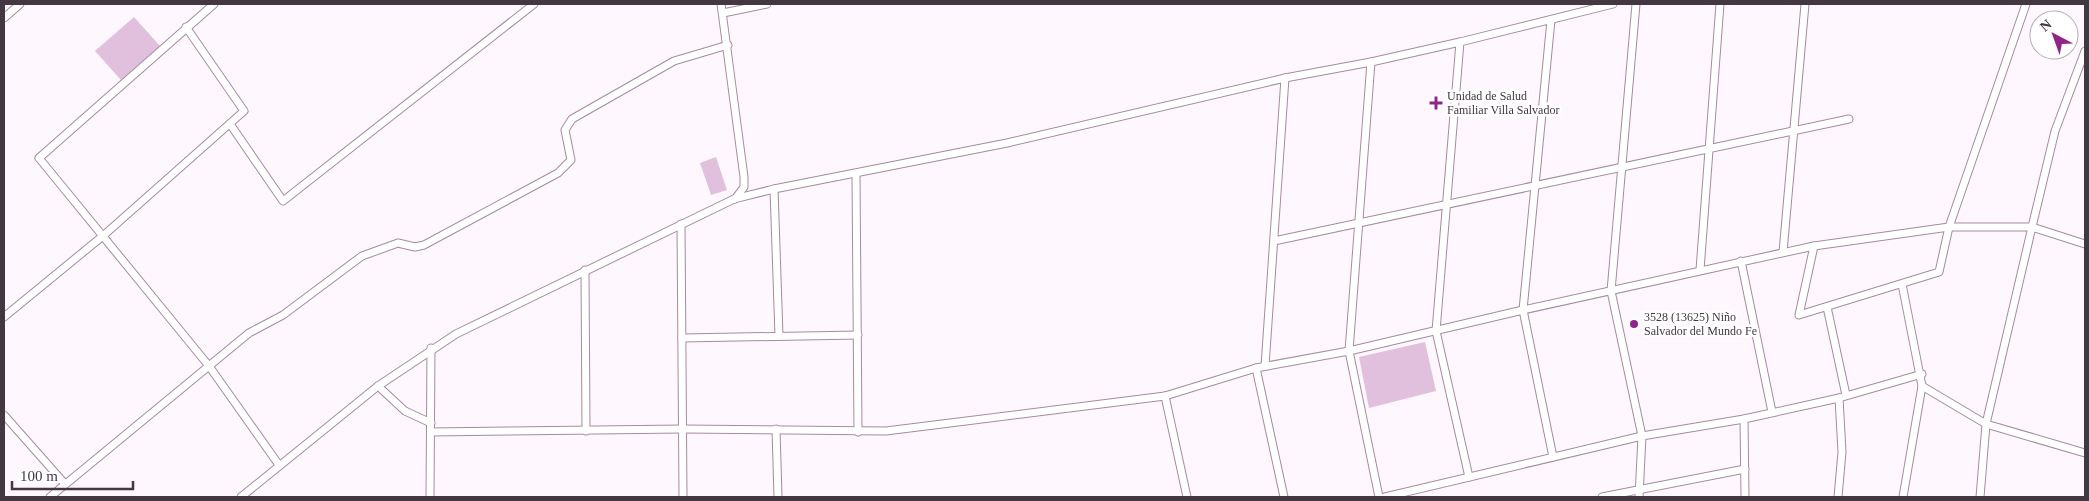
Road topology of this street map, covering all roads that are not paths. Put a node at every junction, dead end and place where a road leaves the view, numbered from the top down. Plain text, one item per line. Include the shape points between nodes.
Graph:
1 (20, 4) edge
2 (214, 4) edge
3 (534, 4) edge
4 (721, 4) edge
5 (767, 4) edge
6 (1613, 4) edge
7 (1636, 4) edge
8 (1720, 4) edge
9 (1805, 4) edge
10 (2026, 4) edge
11 (723, 13) junction
12 (4, 18) edge
13 (1551, 20) junction
14 (186, 27) junction
15 (1460, 42) junction
16 (728, 45) junction
17 (2085, 51) edge
18 (1371, 62) junction
19 (1285, 78) junction
20 (1849, 119) dead end
21 (230, 124) junction
22 (1794, 130) junction
23 (1709, 149) junction
24 (1622, 166) junction
25 (856, 174) junction
26 (1535, 186) junction
27 (774, 189) junction
28 (734, 200) junction
29 (1446, 203) junction
30 (1359, 223) junction
31 (682, 224) junction
32 (1949, 226) junction
33 (2032, 227) junction
34 (104, 235) junction
35 (1274, 241) junction
36 (2085, 244) edge
37 (1814, 246) junction
38 (1783, 252) junction
39 (1740, 261) junction
40 (585, 270) junction
41 (1700, 270) junction
42 (1902, 284) junction
43 (1611, 291) junction
44 (1827, 306) junction
45 (1524, 310) junction
46 (4, 316) edge
47 (1436, 330) junction
48 (858, 335) junction
49 (779, 336) junction
50 (682, 338) junction
51 (431, 348) junction
52 (1348, 351) junction
53 (209, 366) junction
54 (1265, 366) junction
55 (1256, 368) junction
56 (1922, 374) junction
57 (378, 386) junction
58 (1922, 386) junction
59 (1165, 396) junction
60 (1843, 396) junction
61 (1772, 412) junction
62 (4, 415) edge
63 (1744, 419) junction
64 (431, 423) junction
65 (1986, 424) junction
66 (776, 429) junction
67 (683, 430) junction
68 (586, 431) junction
69 (431, 432) junction
70 (858, 432) junction
71 (1642, 436) junction
72 (2085, 452) edge
73 (1554, 457) junction
74 (279, 465) junction
75 (1745, 469) junction
76 (1470, 477) junction
77 (65, 484) junction
78 (1640, 494) edge
79 (50, 497) edge
80 (241, 497) edge
81 (430, 497) edge
82 (683, 497) edge
83 (778, 497) edge
84 (1187, 497) edge
85 (1284, 497) edge
86 (1379, 497) edge
87 (1385, 497) edge
88 (1602, 497) edge
89 (1745, 497) edge
90 (1838, 497) edge
91 (1903, 497) edge
92 (1980, 497) edge

1 - 12 street
2 - 14 street
3 - 21 street via 283,201
4 - 11 street
5 - 11 street
6 - 13 street
7 - 24 street
8 - 23 street
9 - 22 street
10 - 32 street
11 - 16 street
13 - 15 street
13 - 26 street
14 - 21 street via 244,111
14 - 34 street via 39,158
15 - 18 street
15 - 29 street
16 - 28 street via 744,177 744,187
16 - 53 street via 674,61 572,119 565,130 571,160 558,173 424,245 415,247 398,243 362,256 283,315 252,331
17 - 33 street via 2055,131
18 - 19 street
18 - 30 street
19 - 25 street via 1007,143
19 - 35 street
20 - 22 street
21 - 34 street
22 - 23 street
22 - 38 street
23 - 24 street
23 - 41 street
24 - 26 street
24 - 43 street
25 - 27 street
25 - 48 street
26 - 29 street
26 - 45 street
27 - 28 street
27 - 49 street
28 - 31 street
29 - 30 street
29 - 47 street
30 - 35 street
30 - 52 street
31 - 40 street
31 - 50 street
32 - 33 street
32 - 37 street
32 - 42 street via 1939,272
33 - 36 street
33 - 65 street
34 - 46 street
34 - 53 street
35 - 54 street
37 - 38 street
37 - 44 street via 1799,315
38 - 39 street
39 - 41 street
39 - 61 street
40 - 51 street
40 - 68 street
41 - 43 street
42 - 44 street
42 - 56 street
43 - 45 street
43 - 71 street
44 - 60 street
45 - 47 street
45 - 73 street
47 - 52 street
47 - 76 street
48 - 49 street
48 - 70 street
49 - 50 street
50 - 67 street
51 - 57 street
51 - 64 street
52 - 54 street
52 - 86 street
53 - 74 street
53 - 77 street
54 - 55 street
55 - 59 street
55 - 85 street
56 - 58 street
56 - 60 street
57 - 64 street via 405,411
57 - 74 street
58 - 65 street
58 - 91 street
59 - 70 street via 970,422
59 - 84 street
60 - 61 street
60 - 90 street
61 - 63 street
62 - 77 street
63 - 71 street
63 - 75 street
64 - 69 street
65 - 72 street
65 - 92 street
66 - 67 street
66 - 70 street
66 - 83 street
67 - 68 street
67 - 82 street
68 - 69 street
69 - 81 street
71 - 73 street
71 - 78 street
73 - 76 street
74 - 80 street
75 - 78 street
75 - 89 street
76 - 87 street
77 - 79 street
78 - 88 street

